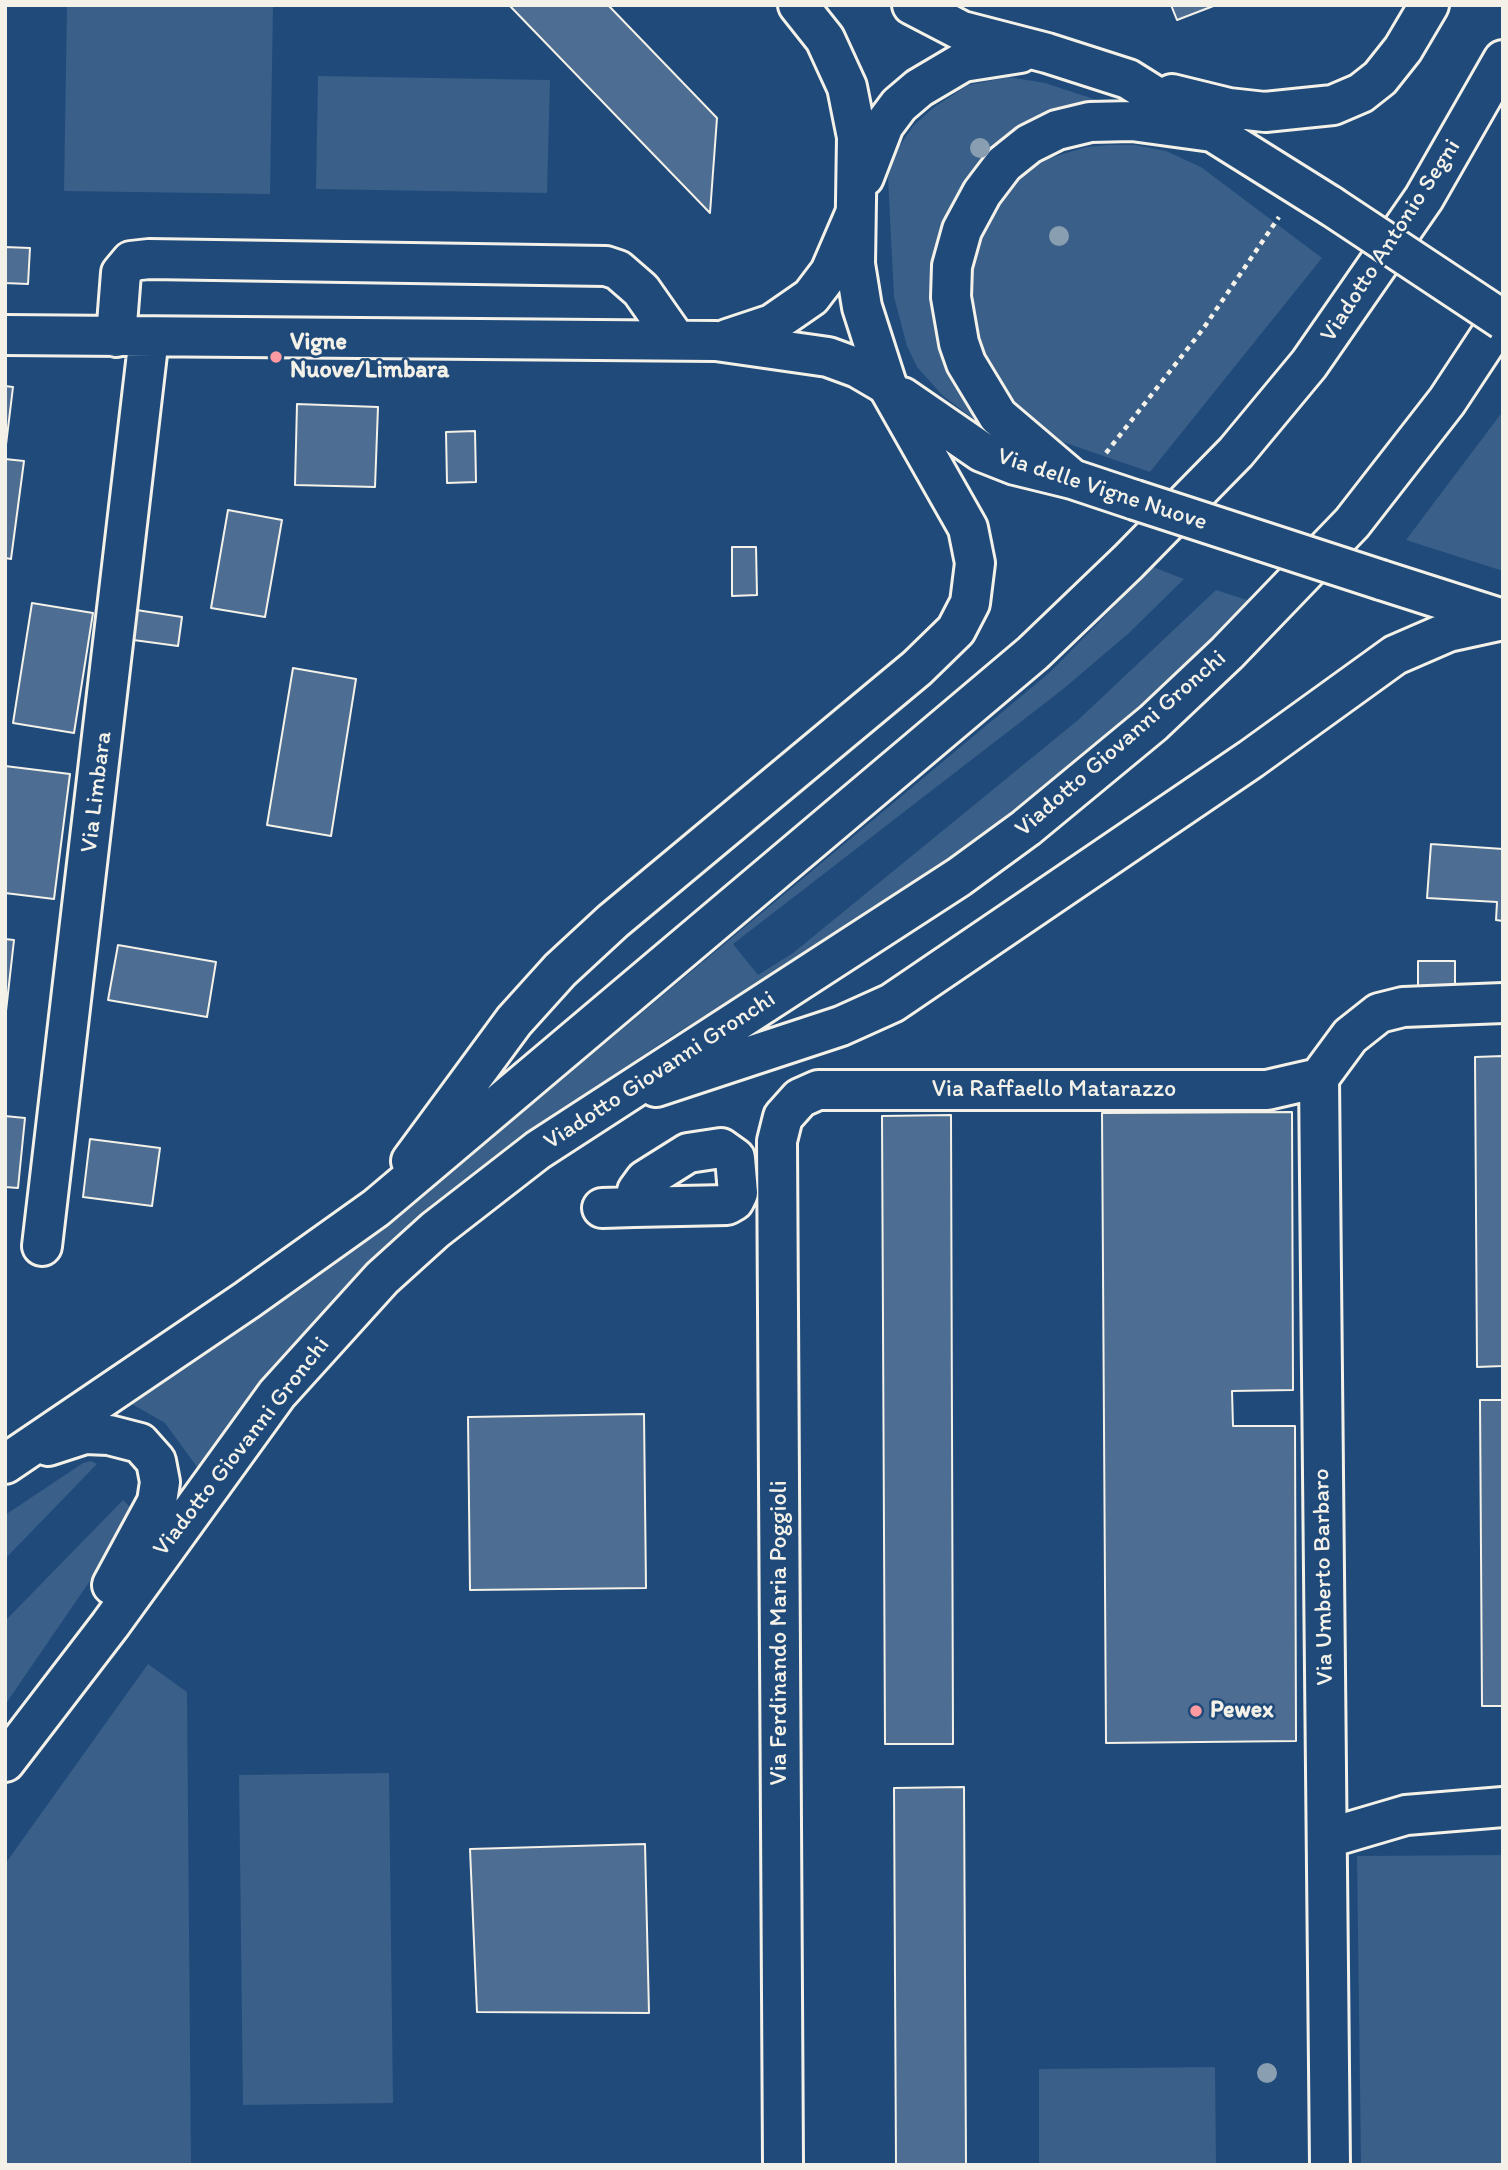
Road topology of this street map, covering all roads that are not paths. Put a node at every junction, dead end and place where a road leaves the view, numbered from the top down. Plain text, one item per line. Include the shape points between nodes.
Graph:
1 (798, 5) edge
2 (912, 5) edge
3 (1429, 5) edge
4 (1047, 53) junction
5 (1503, 60) edge
6 (1128, 79) junction
7 (1212, 132) junction
8 (855, 214) junction
9 (1503, 318) edge
10 (5, 335) edge
11 (132, 337) junction
12 (676, 340) junction
13 (716, 341) junction
14 (887, 385) junction
15 (1078, 481) junction
16 (1503, 620) edge
17 (1503, 1003) edge
18 (1319, 1078) junction
19 (610, 1101) junction
20 (791, 1105) joint
21 (737, 1177) junction
22 (778, 1177) junction
23 (376, 1208) junction
24 (42, 1246) dead end
25 (5, 1464) edge
26 (5, 1472) edge
27 (50, 1704) junction
28 (5, 1762) edge
29 (1503, 1807) edge
30 (1328, 1838) junction
31 (783, 2165) edge
32 (1330, 2165) edge

1 - 8 main road via 825,38 847,87 858,156
2 - 4 main road via 945,25
3 - 6 main road via 1380,78 1361,93 1333,104 1278,113 1247,111
4 - 6 main road
4 - 8 main road via 963,62 908,96 880,132
5 - 23 main road, Viadotto Antonio Segni via 1404,229 1338,326 1268,415 1128,562 1033,653
6 - 7 main road
7 - 9 main road, bridge
7 - 15 main road via 1122,120 1056,130 1004,164 962,230 952,266 951,297 966,363 999,415
8 - 13 main road, Via delle Vigne Nuove via 830,272 811,297 772,324
8 - 14 main road via 855,264 862,307
9 - 19 main road, Viadotto Giovanni Gronchi via 1399,465 1330,547 1153,723 1026,828 928,898
10 - 11 main road, Via delle Vigne Nuove
11 - 12 main road, Via delle Vigne Nuove
11 - 12 main road, Via Limbara via 121,273 131,261 149,259 606,266 641,290
11 - 24 main road, Via Limbara
12 - 13 main road, Via delle Vigne Nuove
13 - 14 main road, Via delle Vigne Nuove via 828,357
14 - 15 main road, Via delle Vigne Nuove via 982,452
14 - 23 main road via 968,528 975,572 963,621 917,668 612,921 560,970 514,1021
15 - 16 main road, Via delle Vigne Nuove, bridge
16 - 19 main road via 1448,632 1395,655 892,1003 841,1026
17 - 18 main road via 1403,1007 1379,1013 1350,1036
18 - 20 main road, Via Raffaello Matarazzo via 1267,1090 818,1090
18 - 30 main road, Via Umberto Barbaro
19 - 27 main road, Viadotto Giovanni Gronchi via 481,1193 352,1308 254,1424
20 - 22 main road, Via Ferdinando Maria Poggioli via 779,1130
21 - 21 main road via 731,1152 709,1148 688,1153 645,1180 618,1207 727,1205 738,1193
21 - 22 main road
22 - 31 main road, Via Ferdinando Maria Poggioli
23 - 25 main road
26 - 27 main road via 56,1442 99,1434 140,1443 153,1456 159,1472 152,1512
27 - 28 main road, Viadotto Giovanni Gronchi
29 - 30 main road via 1406,1815
30 - 32 main road, Via Umberto Barbaro

